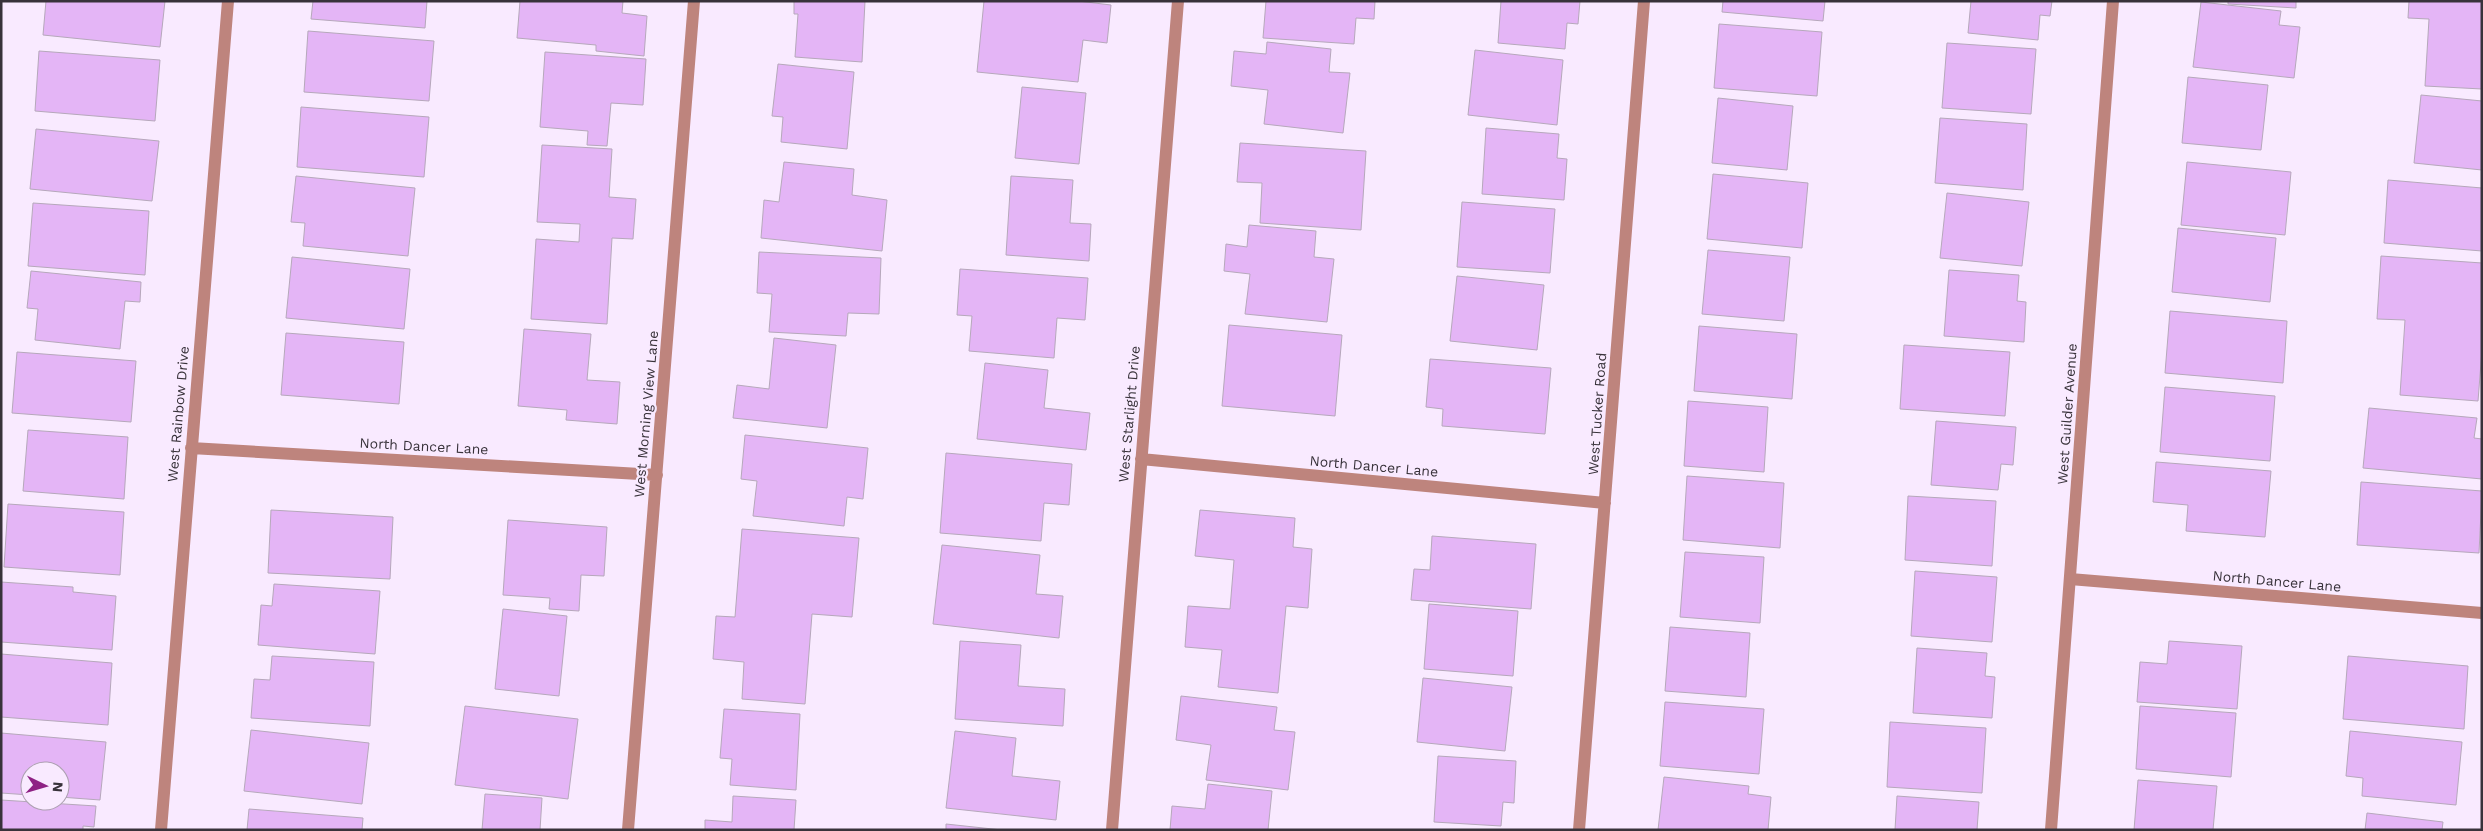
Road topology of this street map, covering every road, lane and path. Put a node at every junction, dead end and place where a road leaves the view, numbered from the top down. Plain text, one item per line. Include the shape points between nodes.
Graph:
1 (228, 1) edge
2 (694, 1) edge
3 (1178, 1) edge
4 (1644, 1) edge
5 (2113, 1) edge
6 (191, 448) junction
7 (1141, 459) junction
8 (657, 475) junction
9 (1605, 503) junction
10 (2070, 579) junction
11 (2482, 613) edge
12 (160, 830) edge
13 (628, 830) edge
14 (1112, 830) edge
15 (1579, 830) edge
16 (2052, 830) edge

1 - 6 street, West Rainbow Drive
2 - 8 street, West Morning View Lane
3 - 7 street, West Starlight Drive
4 - 9 street, West Tucker Road
5 - 10 street, West Guilder Avenue
6 - 8 street, North Dancer Lane
6 - 12 street, West Rainbow Drive
7 - 9 street, North Dancer Lane
7 - 14 street, West Starlight Drive
8 - 13 street, West Morning View Lane
9 - 15 street, West Tucker Road
10 - 11 street, North Dancer Lane
10 - 16 street, West Guilder Avenue

